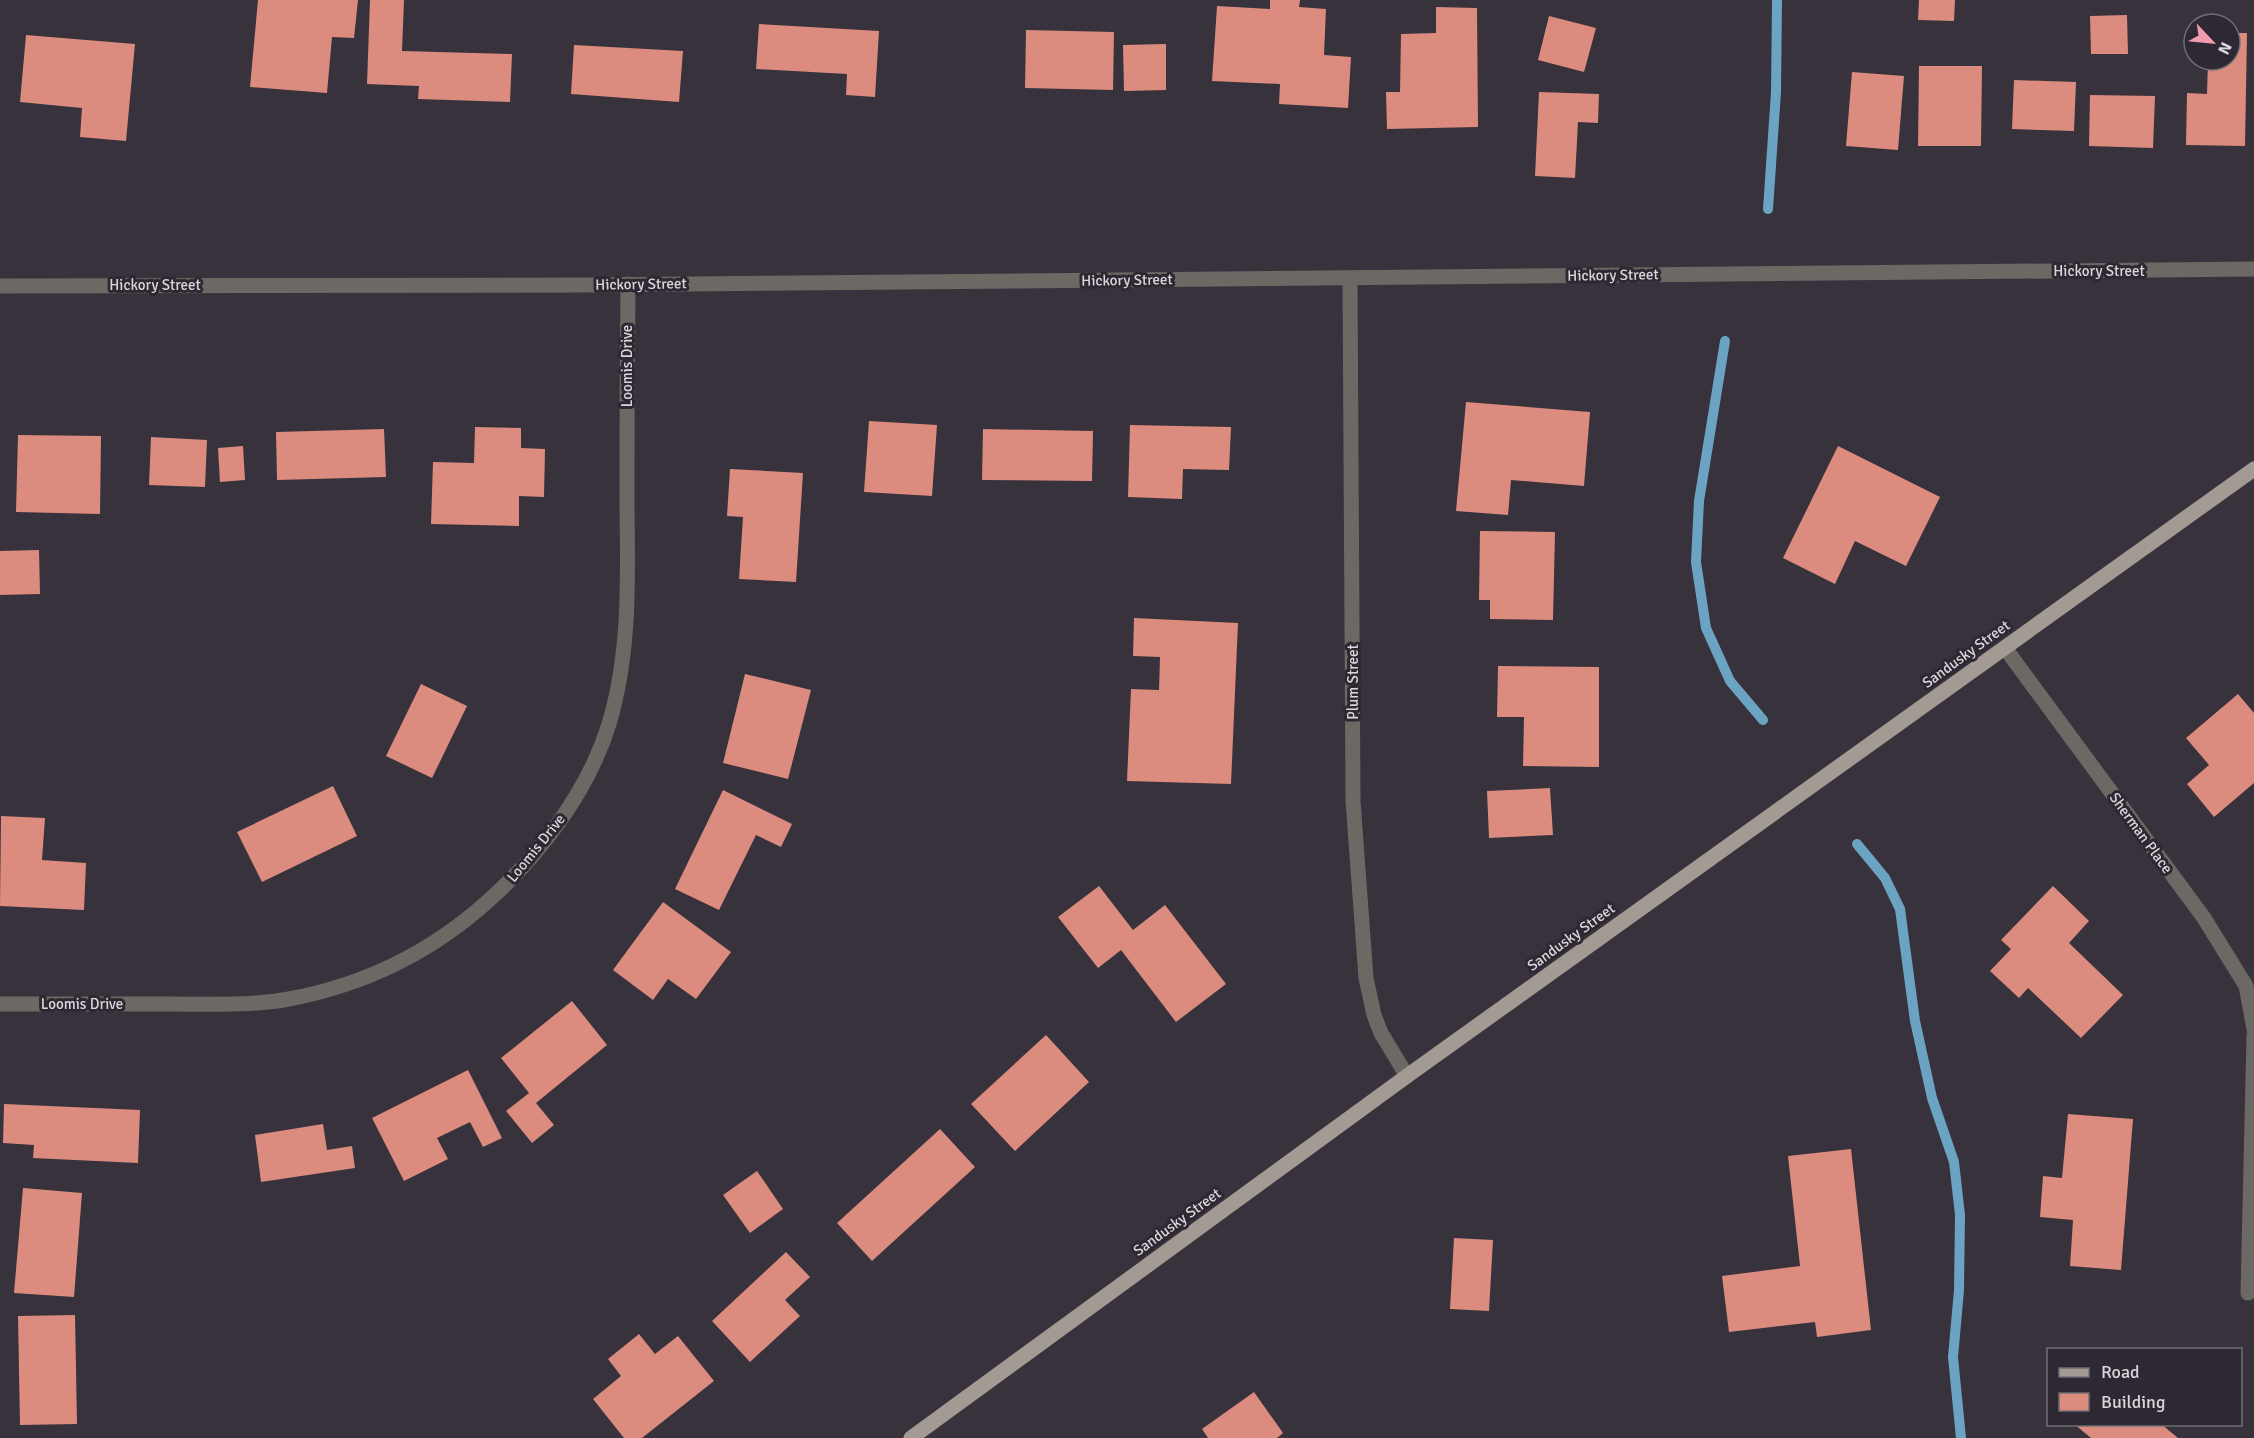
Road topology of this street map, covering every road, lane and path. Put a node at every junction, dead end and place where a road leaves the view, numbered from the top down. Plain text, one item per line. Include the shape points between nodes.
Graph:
1 (2254, 269) edge
2 (1350, 278) junction
3 (628, 284) junction
4 (0, 286) edge
5 (2254, 469) edge
6 (2005, 648) junction
7 (0, 1004) edge
8 (2254, 1029) edge
9 (2254, 1036) edge
10 (1407, 1076) junction
11 (2248, 1293) dead end
12 (911, 1438) edge

1 - 2 street, Hickory Street
2 - 3 street, Hickory Street
2 - 10 street, Plum Street via 1353,801 1358,887 1366,978 1374,1015
3 - 4 street, Hickory Street
3 - 7 street, Loomis Drive via 628,617 620,678 609,725 580,789 518,871 463,924 425,951 342,986 286,1000
5 - 6 main road, Sandusky Street
6 - 8 street, Sherman Place via 2204,918 2246,986
6 - 10 main road, Sandusky Street
9 - 11 street
10 - 12 main road, Sandusky Street

